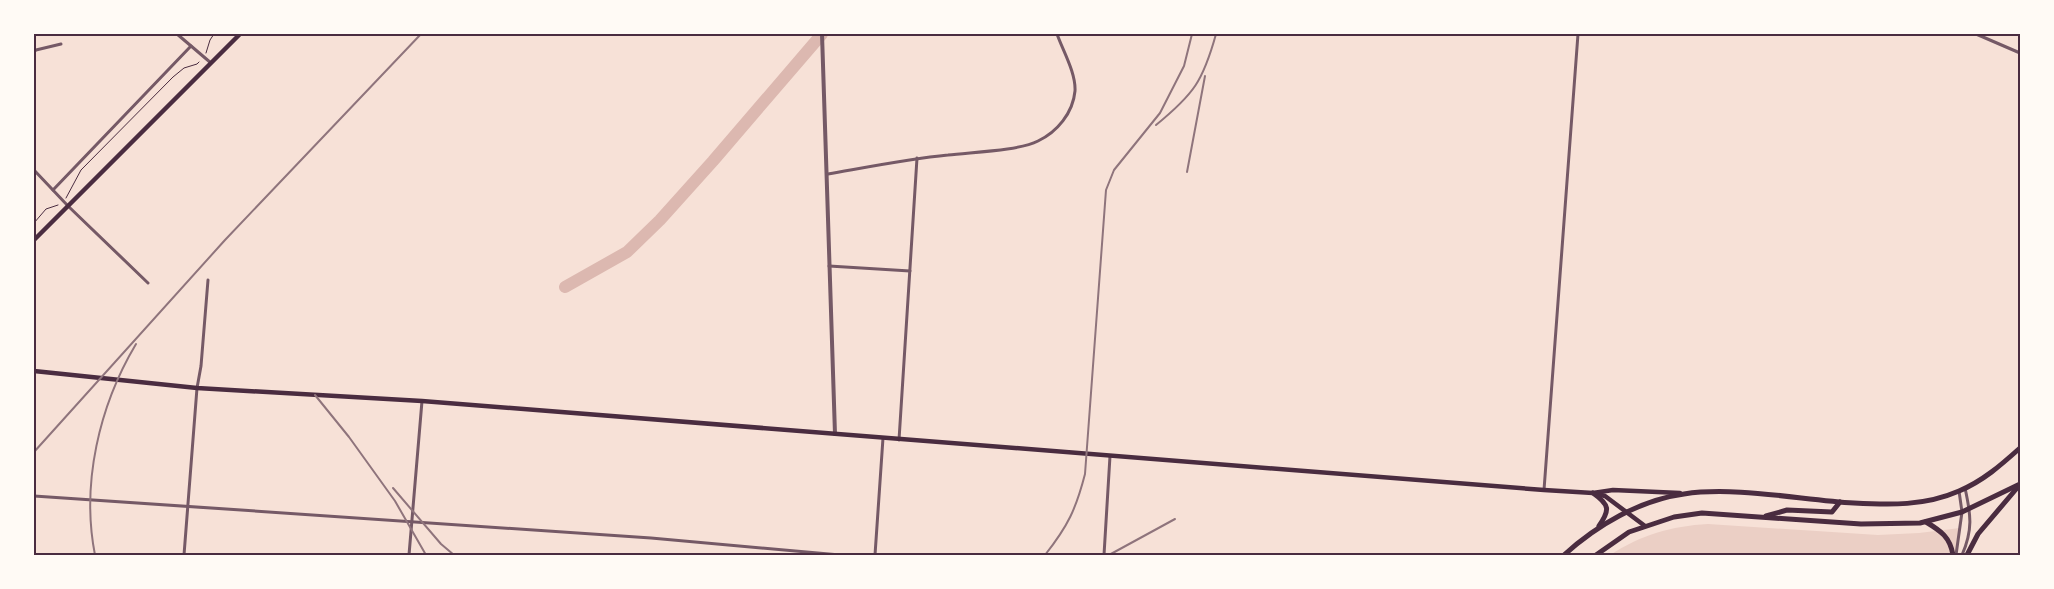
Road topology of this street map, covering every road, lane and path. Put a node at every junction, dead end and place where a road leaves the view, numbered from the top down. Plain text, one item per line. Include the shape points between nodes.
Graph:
1 (177, 34) edge
2 (214, 34) edge
3 (240, 34) edge
4 (822, 34) edge
5 (1057, 34) edge
6 (1578, 34) edge
7 (1976, 34) edge
8 (61, 44) dead end
9 (191, 46) junction
10 (34, 52) edge
11 (2020, 53) edge
12 (204, 57) junction
13 (211, 63) junction
14 (917, 158) junction
15 (34, 170) edge
16 (828, 174) junction
17 (53, 190) junction
18 (63, 201) junction
19 (68, 206) junction
20 (34, 223) edge
21 (34, 240) edge
22 (829, 266) junction
23 (910, 271) junction
24 (208, 280) dead end
25 (148, 283) dead end
26 (34, 371) edge
27 (197, 388) junction
28 (422, 401) junction
29 (835, 434) junction
30 (883, 438) junction
31 (899, 440) junction
32 (2020, 448) edge
33 (1110, 456) junction
34 (2020, 485) edge
35 (1965, 488) junction
36 (1544, 490) junction
37 (1959, 491) junction
38 (1594, 493) junction
39 (1684, 494) junction
40 (34, 496) edge
41 (1840, 502) junction
42 (188, 506) junction
43 (1970, 508) junction
44 (1628, 512) junction
45 (1962, 512) junction
46 (1760, 517) junction
47 (411, 522) junction
48 (1926, 522) junction
49 (1645, 526) junction
50 (1598, 528) junction
51 (184, 555) edge
52 (409, 555) edge
53 (840, 555) edge
54 (875, 555) edge
55 (1104, 555) edge
56 (1564, 555) edge
57 (1596, 555) edge
58 (1954, 555) edge
59 (1962, 555) edge
60 (1967, 555) edge

1 - 9 street
2 - 12 path
3 - 13 main road
4 - 16 street
5 - 14 street via 1075,82 1075,93 1068,114 1054,131 1026,146
6 - 36 street
7 - 11 street
8 - 10 street
9 - 12 street
9 - 17 street
12 - 13 street
12 - 18 path via 173,77 81,170
13 - 19 main road
14 - 16 street
14 - 23 street
15 - 17 street
16 - 22 street
17 - 18 street
18 - 19 street
18 - 20 path via 61,205 46,210
19 - 21 main road
19 - 25 street
22 - 23 street
22 - 29 street
23 - 31 street
24 - 27 street
26 - 27 main road
27 - 28 main road
27 - 42 street
28 - 29 main road
28 - 47 street
29 - 30 main road
30 - 31 main road
30 - 54 street
31 - 33 main road
32 - 35 highway via 1994,471
33 - 36 main road
33 - 55 street
34 - 43 highway
34 - 60 highway via 1978,534
35 - 37 highway
35 - 43 street
36 - 38 main road
37 - 41 highway via 1910,504
37 - 45 street
38 - 39 main road via 1613,490
38 - 44 main road via 1605,496
38 - 50 highway via 1604,501 1607,509 1607,515
39 - 41 highway via 1728,492
39 - 44 highway
40 - 42 street
41 - 46 highway via 1832,512 1787,510
42 - 47 street
42 - 51 street
43 - 45 highway
43 - 59 street via 1969,539
44 - 49 main road
44 - 50 highway
45 - 48 highway
45 - 58 street
46 - 48 highway via 1861,524
46 - 49 highway via 1702,513
47 - 52 street
47 - 53 street
48 - 58 highway via 1945,534
49 - 57 highway via 1629,532
50 - 56 highway

